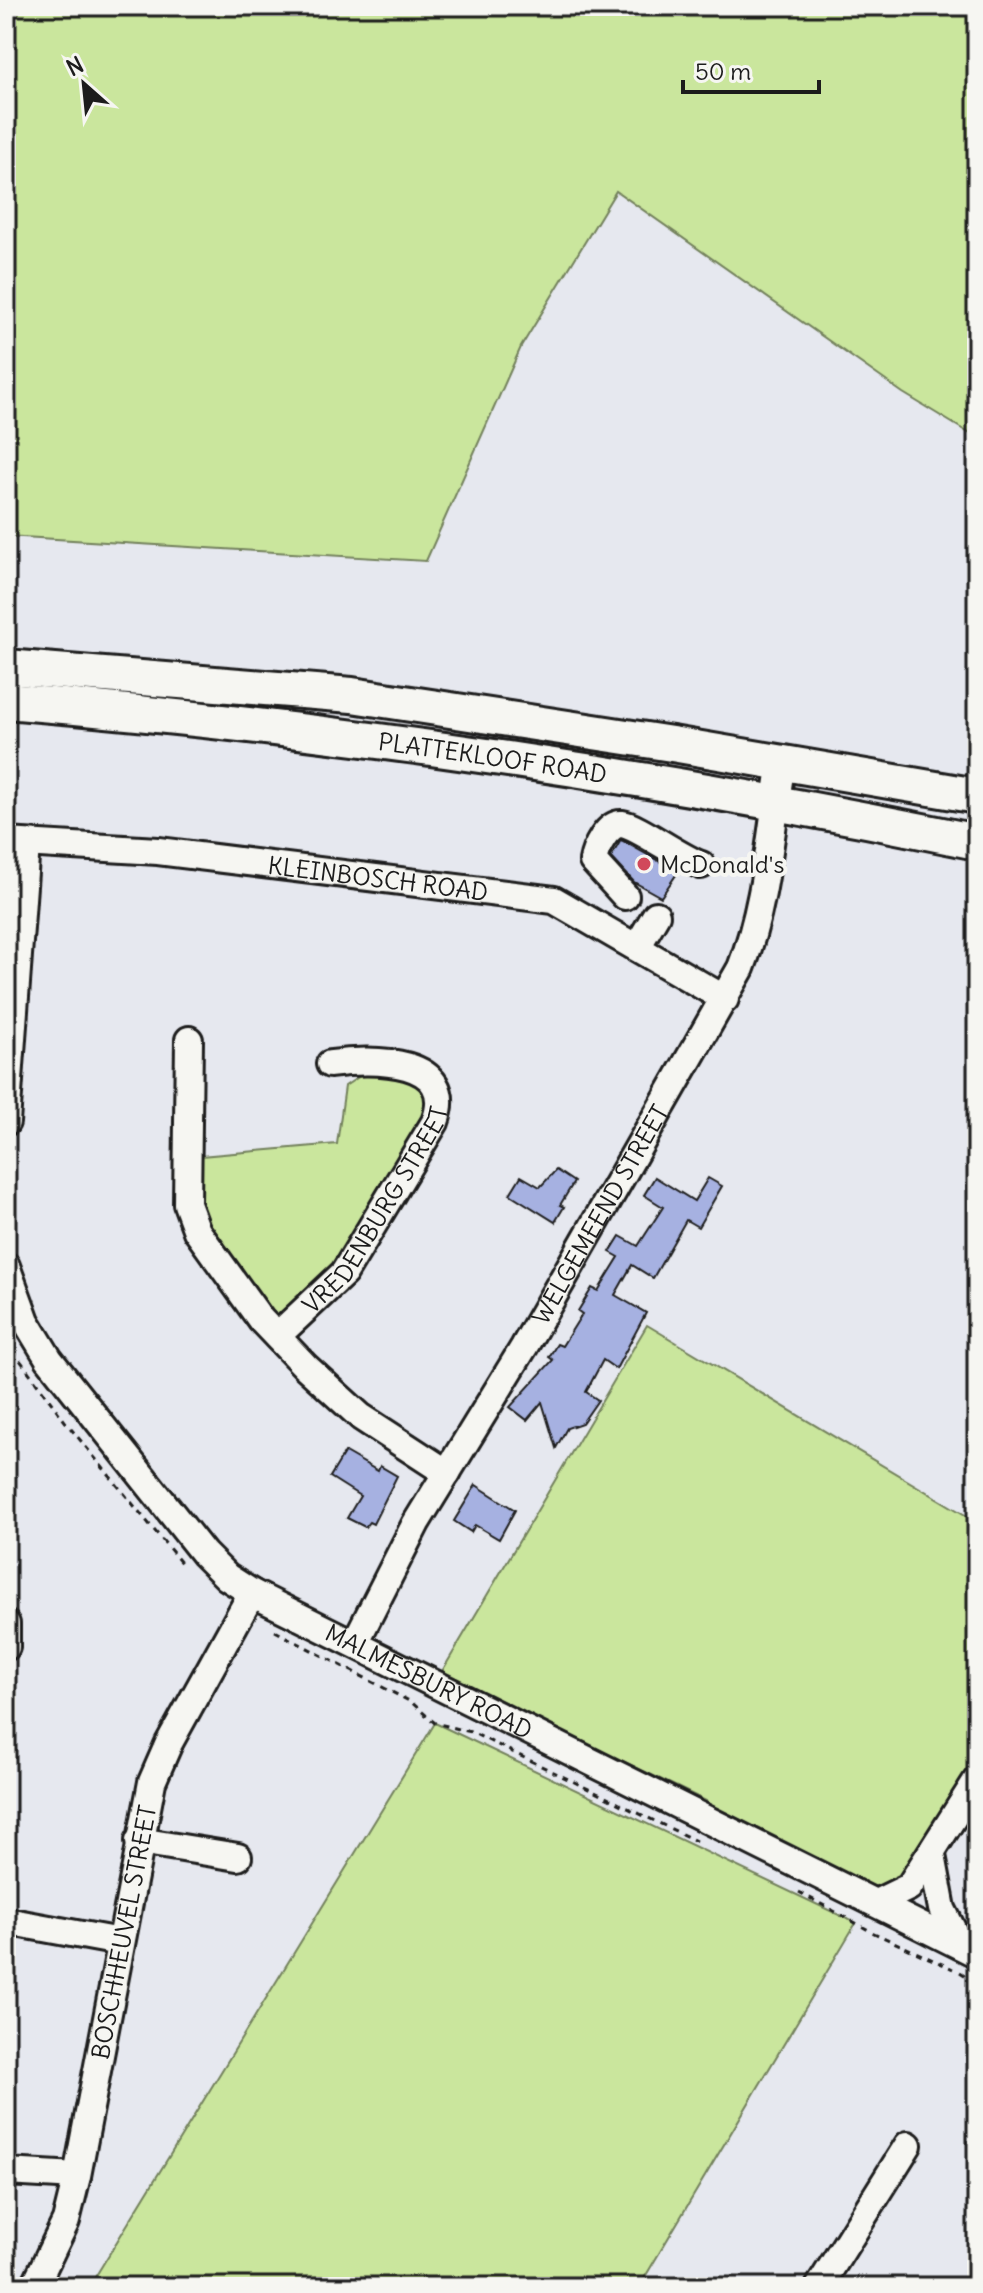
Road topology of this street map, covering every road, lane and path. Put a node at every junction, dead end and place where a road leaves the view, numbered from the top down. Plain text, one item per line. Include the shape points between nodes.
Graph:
1 (6, 667) edge
2 (6, 701) edge
3 (782, 762) junction
4 (977, 796) edge
5 (775, 800) junction
6 (977, 842) edge
7 (16, 843) edge
8 (701, 865) dead end
9 (625, 896) dead end
10 (656, 915) dead end
11 (637, 947) junction
12 (725, 999) junction
13 (10, 1025) edge
14 (189, 1040) dead end
15 (330, 1064) dead end
16 (6, 1122) edge
17 (6, 1266) edge
18 (277, 1336) junction
19 (6, 1341) edge
20 (447, 1473) junction
21 (188, 1571) dead end
22 (252, 1593) junction
23 (6, 1624) edge
24 (265, 1625) dead end
25 (355, 1643) junction
26 (6, 1647) edge
27 (977, 1780) edge
28 (139, 1841) junction
29 (705, 1845) dead end
30 (932, 1855) junction
31 (238, 1857) dead end
32 (787, 1886) dead end
33 (876, 1903) junction
34 (6, 1921) edge
35 (120, 1942) junction
36 (968, 1949) edge
37 (977, 1983) edge
38 (908, 2145) dead end
39 (6, 2172) edge
40 (77, 2176) junction
41 (34, 2287) edge
42 (819, 2287) edge

1 - 3 main road, PLATTEKLOOF ROAD via 352,695
2 - 5 main road, PLATTEKLOOF ROAD via 381,740
3 - 4 main road, PLATTEKLOOF ROAD
3 - 5 street, WELGEMEEND STREET
5 - 6 main road, PLATTEKLOOF ROAD
5 - 12 street, WELGEMEEND STREET via 753,936
7 - 11 street, KLEINBOSCH ROAD via 158,851 554,900
7 - 13 street
8 - 9 street via 617,825 609,829 593,861
10 - 11 street
11 - 12 street, KLEINBOSCH ROAD
12 - 20 street, WELGEMEEND STREET
13 - 16 street
14 - 18 street, VREDENBURG STREET via 191,1219
15 - 18 street, VREDENBURG STREET via 425,1072 437,1084 441,1107 344,1273
17 - 22 street, MALMESBURY ROAD via 26,1321 49,1359 204,1554
18 - 20 street, VREDENBURG STREET via 361,1417
19 - 21 path
20 - 25 street, WELGEMEEND STREET
22 - 25 street, MALMESBURY ROAD
22 - 28 street, BOSCHHEUVEL STREET via 157,1768
23 - 26 street
24 - 29 path via 411,1702 435,1723 471,1732
25 - 33 street, MALMESBURY ROAD
27 - 30 street
28 - 31 street
28 - 35 street, BOSCHHEUVEL STREET
30 - 33 street via 909,1887
30 - 36 street via 942,1909
32 - 37 path
33 - 36 street, MALMESBURY ROAD
34 - 35 street
35 - 40 street, BOSCHHEUVEL STREET
38 - 42 street
39 - 40 street
40 - 41 street, BOSCHHEUVEL STREET via 58,2242

